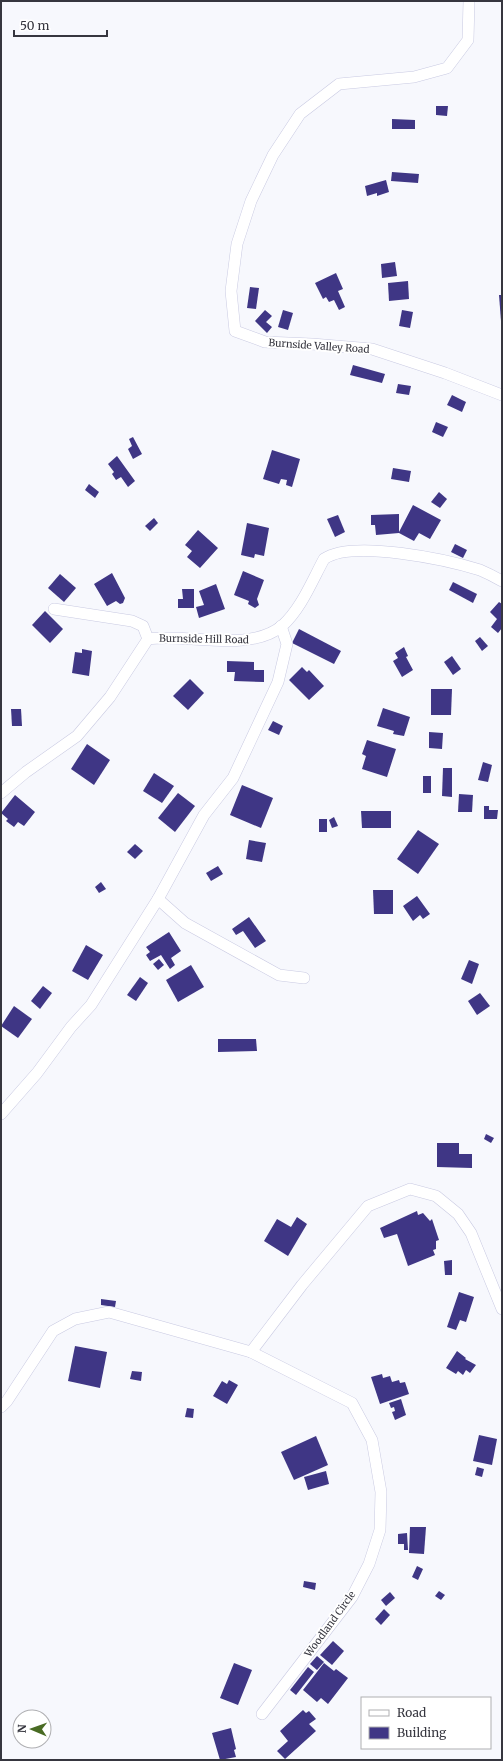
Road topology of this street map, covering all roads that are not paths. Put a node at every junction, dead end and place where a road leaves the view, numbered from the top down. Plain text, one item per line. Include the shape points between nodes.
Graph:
1 (469, 1) edge
2 (502, 395) edge
3 (502, 581) edge
4 (54, 610) dead end
5 (281, 626) junction
6 (148, 639) junction
7 (1, 793) edge
8 (158, 899) junction
9 (304, 978) dead end
10 (1, 1114) edge
11 (502, 1309) edge
12 (251, 1352) junction
13 (1, 1408) edge
14 (262, 1714) dead end

1 - 2 street, Burnside Valley Road via 468,40 447,68 414,78 339,84 300,114 273,154 251,201 237,244 231,291 235,331 265,342 372,349 445,372
3 - 5 street, Burnside Hill Road via 481,571 403,553 363,550 330,554 324,559 295,611
4 - 6 street via 132,621 143,626
5 - 6 street, Burnside Hill Road via 255,639
5 - 8 street via 287,644 278,682 233,778 204,815
6 - 7 street, Burnside Hill Road via 110,697 76,736
8 - 9 street via 186,923 279,975
8 - 10 street via 91,1005
11 - 12 street via 471,1233 458,1214 436,1196 410,1189 368,1206 302,1285
12 - 13 street, Woodland Circle via 109,1312 75,1319 54,1331
12 - 14 street, Woodland Circle via 352,1403 372,1440 381,1492 380,1530 369,1564 352,1597

